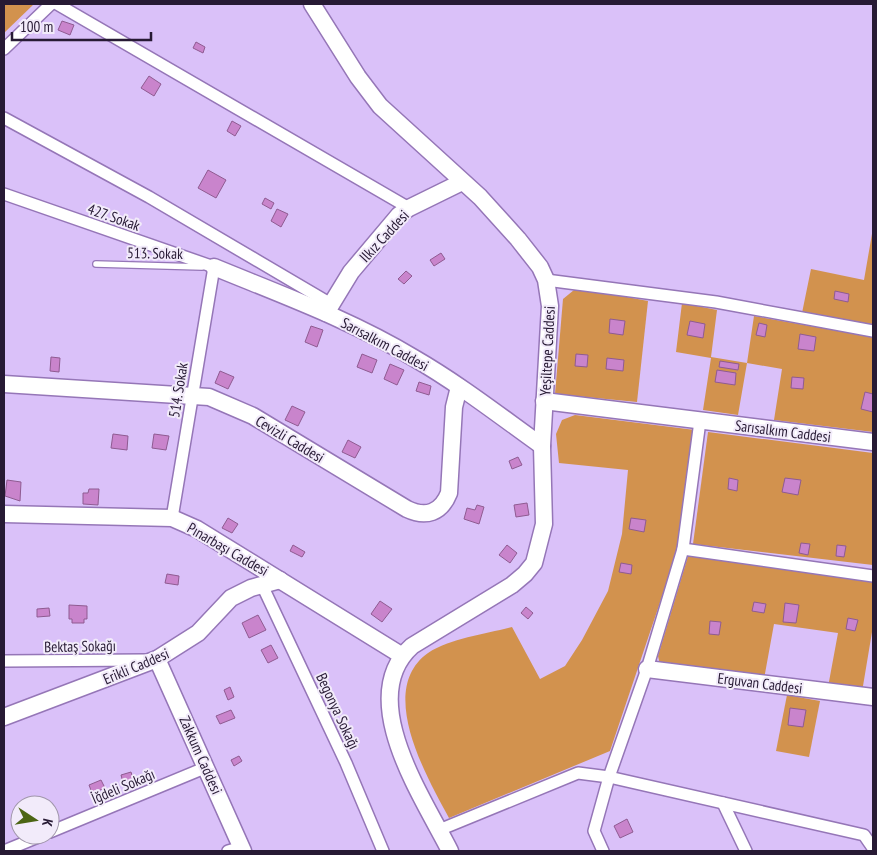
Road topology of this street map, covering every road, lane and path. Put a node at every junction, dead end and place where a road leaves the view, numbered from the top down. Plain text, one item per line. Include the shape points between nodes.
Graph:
1 (50, 4) edge
2 (57, 4) edge
3 (312, 4) edge
4 (4, 49) edge
5 (4, 118) edge
6 (462, 182) junction
7 (4, 194) edge
8 (409, 208) junction
9 (96, 264) dead end
10 (214, 267) junction
11 (546, 280) junction
12 (329, 309) junction
13 (873, 331) edge
14 (4, 384) edge
15 (459, 387) junction
16 (193, 394) junction
17 (544, 401) junction
18 (700, 421) junction
19 (873, 442) edge
20 (542, 446) junction
21 (4, 514) edge
22 (172, 518) junction
23 (683, 549) junction
24 (873, 576) edge
25 (280, 580) junction
26 (262, 585) junction
27 (402, 655) junction
28 (157, 660) junction
29 (4, 662) edge
30 (647, 669) junction
31 (873, 697) edge
32 (4, 717) edge
33 (207, 767) junction
34 (609, 776) junction
35 (722, 803) junction
36 (60, 828) edge
37 (439, 830) junction
38 (19, 845) edge
39 (873, 848) edge
40 (238, 850) edge
41 (4, 851) edge
42 (383, 851) edge
43 (450, 851) edge
44 (604, 851) edge
45 (746, 851) edge

1 - 4 street
2 - 8 street
3 - 6 street, Yeşiltepe Caddesi via 380,106
5 - 12 street via 148,197
6 - 8 street, Ilkız Caddesi
6 - 11 street, Yeşiltepe Caddesi via 518,239
7 - 10 street, 427. Sokak
8 - 12 street, Ilkız Caddesi via 376,240 351,272
9 - 10 lane, 513. Sokak
10 - 12 street, Sarısalkım Caddesi
10 - 16 street, 514. Sokak
11 - 13 street via 716,302
11 - 17 street, Yeşiltepe Caddesi via 550,306
12 - 15 street, Sarısalkım Caddesi
14 - 16 street, Cevizli Caddesi
15 - 16 street, Cevizli Caddesi via 454,408 449,493 437,511 421,514 407,509 232,405
15 - 20 street, Sarısalkım Caddesi
16 - 22 street, 514. Sokak
17 - 18 street, Sarısalkım Caddesi
17 - 20 street, Yeşiltepe Caddesi
18 - 19 street, Sarısalkım Caddesi
18 - 23 street
20 - 27 street, Yeşiltepe Caddesi via 544,524 534,563 512,585 423,638
21 - 22 street, Pınarbaşı Caddesi
22 - 25 street, Pınarbaşı Caddesi
23 - 24 street
23 - 30 street
25 - 26 street, Erikli Caddesi
25 - 27 street, Pınarbaşı Caddesi
26 - 28 street, Erikli Caddesi via 230,598 198,632
26 - 42 street, Begonya Sokağı via 346,763
27 - 37 street via 390,690 393,727 406,764
28 - 29 street, Bektaş Sokağı
28 - 32 street, Erikli Caddesi
28 - 33 street, Zakkum Caddesi
30 - 31 street, Erguvan Caddesi
30 - 34 street
33 - 36 street, İğdeli Sokağı
33 - 40 street, Zakkum Caddesi
34 - 35 street
34 - 37 street via 578,773
34 - 44 street via 594,831
35 - 39 street via 864,835
35 - 45 street
37 - 43 street
38 - 41 street

